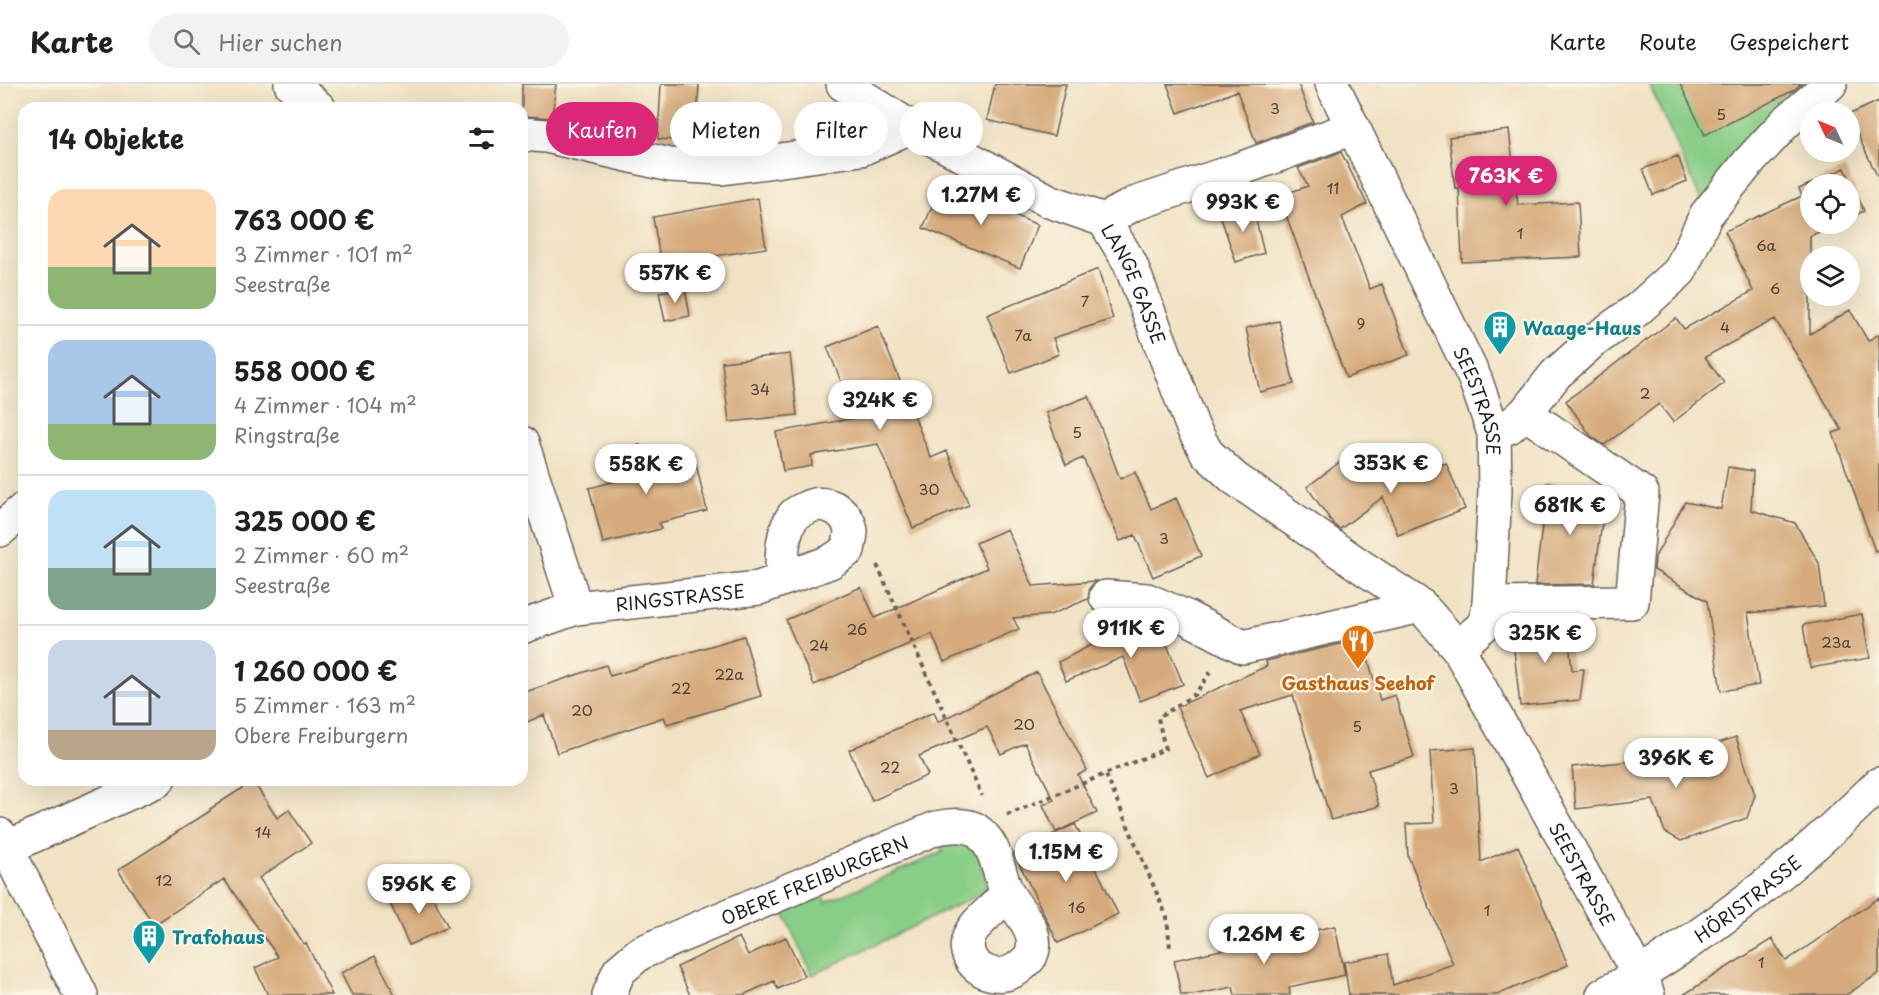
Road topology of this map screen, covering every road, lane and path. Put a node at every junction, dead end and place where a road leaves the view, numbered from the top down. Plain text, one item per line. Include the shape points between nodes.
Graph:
1 (291, 84) edge
2 (843, 84) edge
3 (1332, 84) edge
4 (1830, 84) edge
5 (312, 102) edge
6 (900, 121) edge
7 (1352, 128) junction
8 (900, 131) edge
9 (528, 134) edge
10 (964, 156) edge
11 (1104, 220) junction
12 (1525, 413) junction
13 (1494, 433) junction
14 (528, 461) edge
15 (18, 514) edge
16 (0, 530) edge
17 (848, 550) junction
18 (782, 578) junction
19 (1106, 597) dead end
20 (1489, 604) junction
21 (1421, 606) junction
22 (576, 608) junction
23 (528, 625) edge
24 (1233, 642) junction
25 (1458, 648) junction
26 (1106, 775) junction
27 (1879, 784) edge
28 (143, 786) edge
29 (984, 825) junction
30 (3, 842) edge
31 (1007, 892) dead end
32 (1170, 948) dead end
33 (1644, 985) edge
34 (81, 995) edge
35 (609, 995) edge
36 (1603, 995) edge

1 - 5 street
2 - 6 street, LANGE GASSE
3 - 7 street, SEESTRASSE
4 - 12 street via 1785,123 1706,215 1680,271 1556,374
7 - 11 street via 1134,204
7 - 13 street, SEESTRASSE via 1475,379
8 - 9 street via 861,149 722,168 670,165
10 - 11 street, LANGE GASSE via 1049,201
11 - 21 street, LANGE GASSE via 1130,263 1193,428 1207,453 1234,478
12 - 13 street via 1509,427
12 - 20 street via 1642,493 1632,602
13 - 20 street, SEESTRASSE via 1496,491
14 - 22 street
15 - 16 street
17 - 18 street, RINGSTRASSE via 830,562
17 - 18 street via 851,531 843,514 830,505 813,504 795,514 788,529
17 - 29 path via 875,561
18 - 22 street, RINGSTRASSE via 759,588
19 - 24 street via 1147,600
20 - 25 street, SEESTRASSE via 1485,624
21 - 24 street via 1243,647
21 - 25 street, LANGE GASSE
22 - 23 street, RINGSTRASSE
24 - 26 path via 1195,694 1158,718 1165,749
25 - 33 street, SEESTRASSE
26 - 29 path
26 - 32 path via 1167,917
27 - 33 street, HÖRISTRASSE via 1831,830
28 - 30 street
29 - 31 street
29 - 35 street, OBERE FREIBURGERN via 936,828 640,954 619,971
30 - 34 street
33 - 36 street, HÖRISTRASSE

